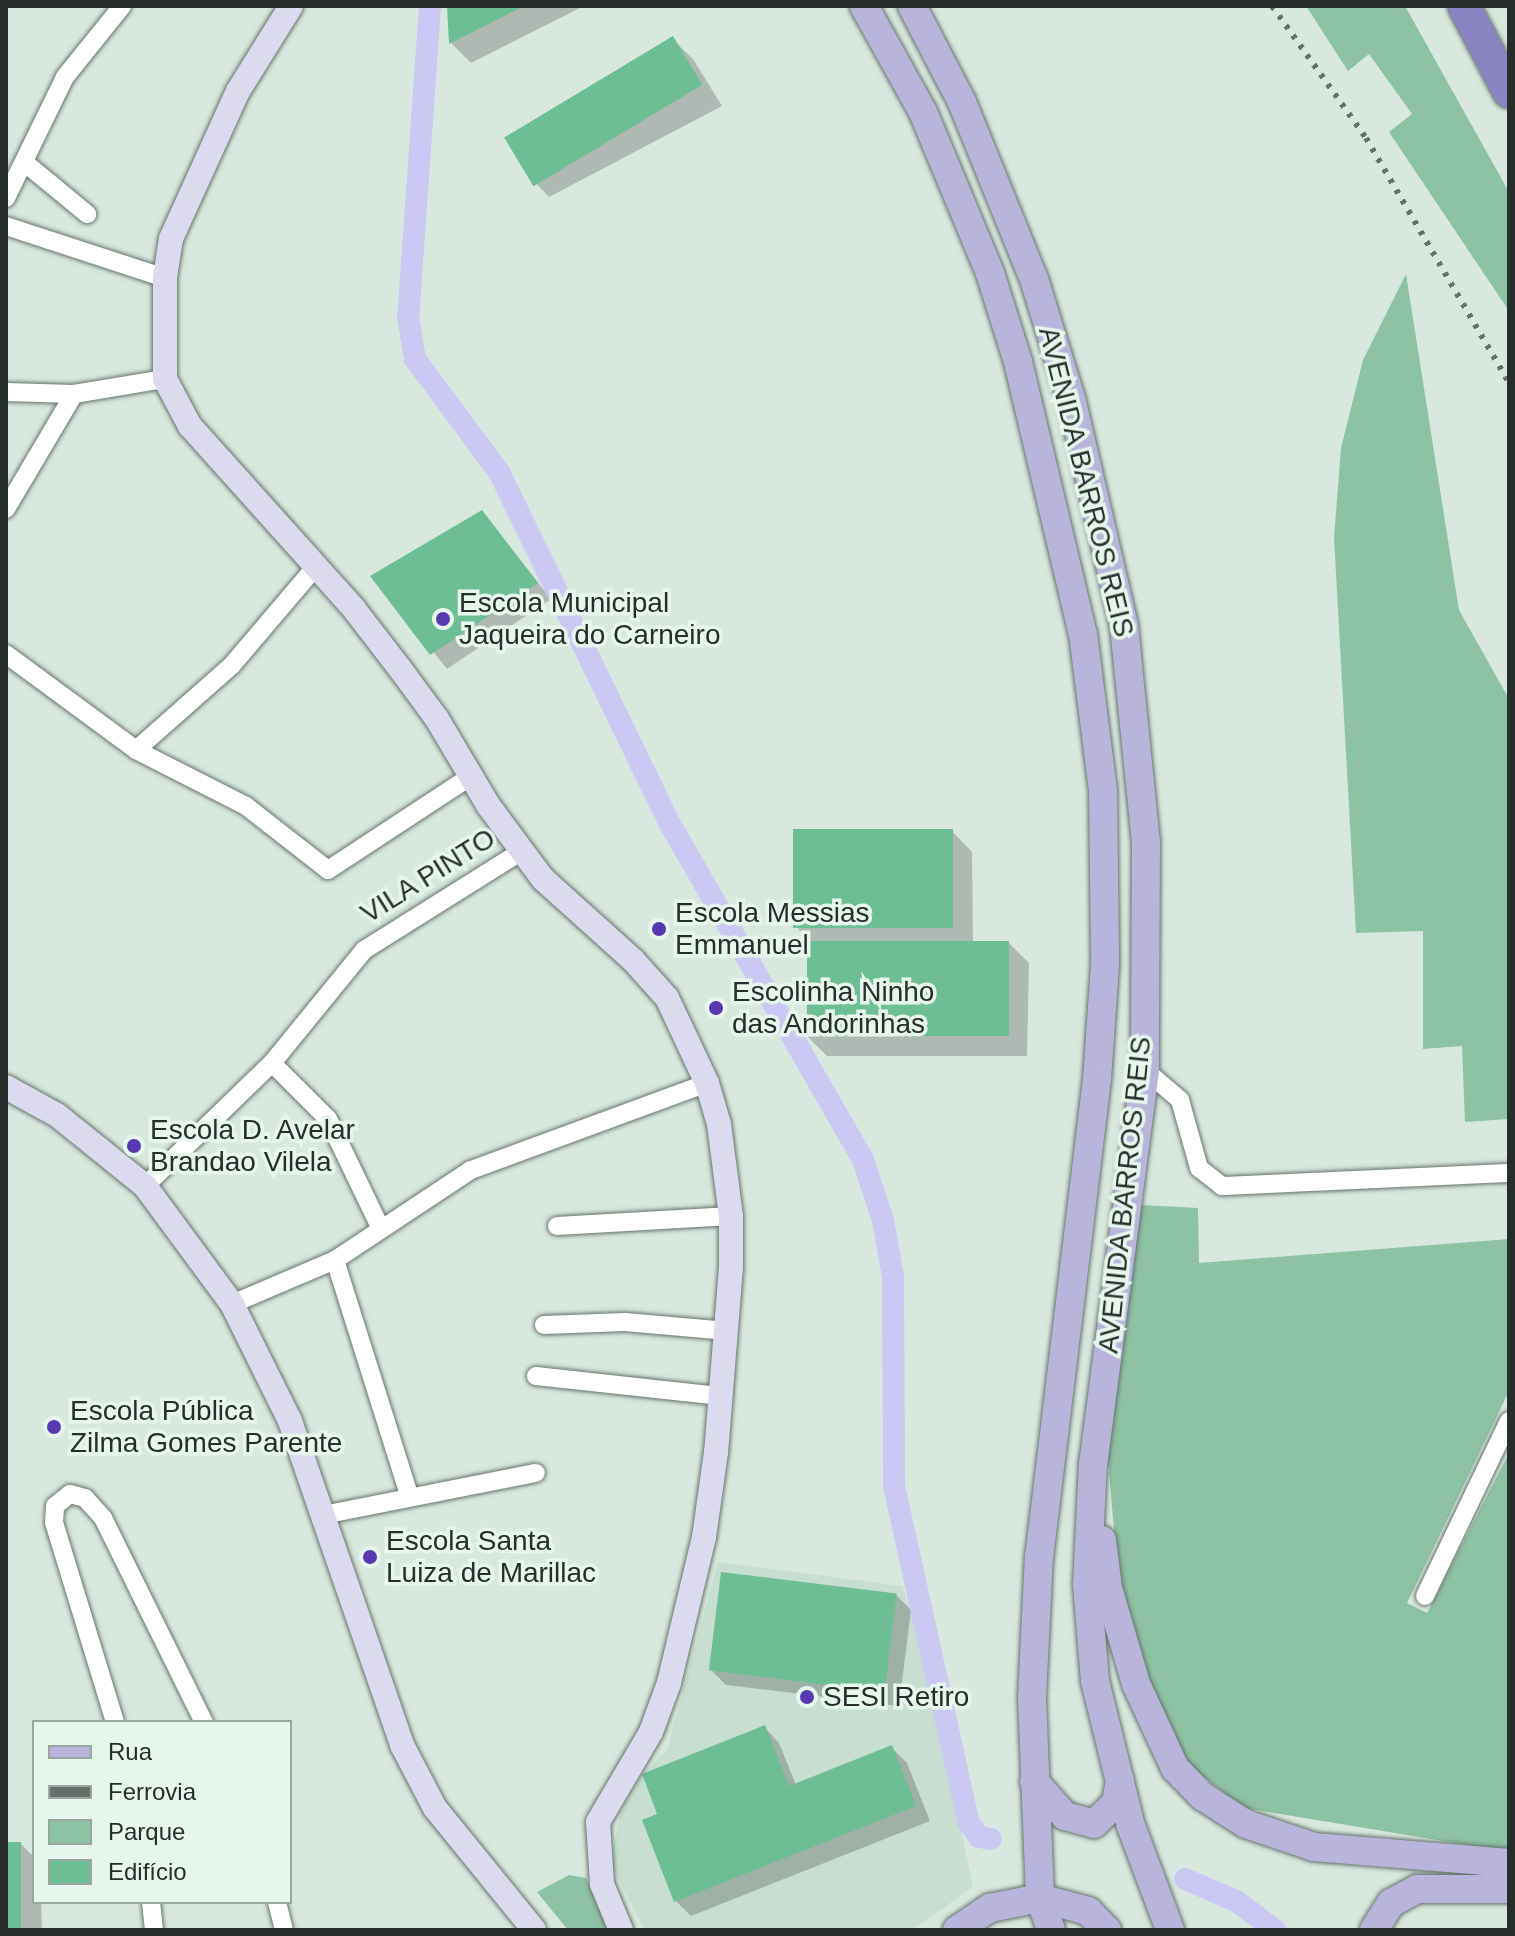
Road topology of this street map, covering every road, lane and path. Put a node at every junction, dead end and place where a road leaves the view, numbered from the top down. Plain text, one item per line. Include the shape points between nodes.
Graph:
1 (122, 6) edge
2 (291, 6) edge
3 (864, 6) edge
4 (912, 6) edge
5 (1464, 6) edge
6 (1509, 92) edge
7 (24, 162) junction
8 (6, 198) edge
9 (87, 214) dead end
10 (6, 226) edge
11 (165, 278) junction
12 (165, 379) junction
13 (6, 392) edge
14 (74, 394) junction
15 (6, 509) edge
16 (317, 565) junction
17 (6, 654) edge
18 (136, 750) junction
19 (471, 776) junction
20 (522, 851) junction
21 (272, 1063) junction
22 (1145, 1070) junction
23 (707, 1083) junction
24 (6, 1087) edge
25 (1509, 1173) edge
26 (145, 1186) junction
27 (731, 1216) junction
28 (557, 1226) dead end
29 (381, 1229) junction
30 (335, 1260) junction
31 (232, 1304) junction
32 (544, 1325) dead end
33 (728, 1331) junction
34 (536, 1376) dead end
35 (721, 1396) junction
36 (1509, 1421) edge
37 (1093, 1463) junction
38 (536, 1473) dead end
39 (409, 1495) junction
40 (323, 1515) junction
41 (1425, 1596) dead end
42 (114, 1720) edge
43 (203, 1720) edge
44 (1120, 1778) junction
45 (1034, 1781) junction
46 (1509, 1863) edge
47 (1509, 1889) edge
48 (1040, 1898) junction
49 (151, 1904) edge
50 (278, 1904) edge
51 (154, 1930) edge
52 (284, 1930) edge
53 (534, 1930) edge
54 (621, 1930) edge
55 (957, 1930) edge
56 (1051, 1930) edge
57 (1107, 1930) edge
58 (1170, 1930) edge
59 (1374, 1930) edge

1 - 7 street via 65,77
2 - 11 street via 238,91 177,221
3 - 45 main road, AVENIDA BARROS REIS via 923,112 990,273 1018,362 1083,634 1103,791 1105,965 1097,1079 1039,1555
4 - 22 main road, AVENIDA BARROS REIS via 962,102 1034,279 1103,529 1124,626 1146,842
5 - 6 highway
7 - 8 street
7 - 9 street
10 - 11 street
11 - 12 street
12 - 14 street
12 - 16 street via 190,426
13 - 14 street
14 - 15 street
16 - 18 street via 232,665
16 - 19 street via 437,719
17 - 18 street
18 - 19 street via 246,806 324,868 336,868
19 - 20 street
20 - 21 street, VILA PINTO via 364,950
20 - 23 street via 562,899 650,977 685,1028
21 - 26 street, VILA PINTO
21 - 29 street via 328,1119
22 - 25 street via 1173,1089 1186,1109 1199,1168 1222,1186
22 - 37 main road, AVENIDA BARROS REIS
23 - 27 street
23 - 29 street via 471,1170
24 - 26 street via 57,1115
26 - 31 street
27 - 28 street
27 - 33 street
29 - 30 street
30 - 31 street
30 - 39 street
31 - 40 street via 290,1421
32 - 33 street via 625,1322
33 - 35 street
34 - 35 street
35 - 54 street via 704,1537 669,1683 651,1732 598,1822 602,1884
36 - 41 street
37 - 44 main road, AVENIDA BARROS REIS via 1089,1629 1095,1681
37 - 46 main road via 1108,1588 1136,1684 1175,1768 1202,1796 1246,1824 1314,1847
38 - 39 street
39 - 40 street
40 - 53 street via 387,1706 419,1781 461,1843
42 - 43 street via 54,1522 55,1506 70,1494 85,1498 103,1518
44 - 45 main road via 1116,1803 1094,1824 1065,1816
44 - 58 main road, AVENIDA BARROS REIS via 1131,1826
45 - 48 main road, AVENIDA BARROS REIS
47 - 59 main road via 1417,1889 1391,1903
48 - 55 main road via 990,1908
48 - 56 main road, AVENIDA BARROS REIS
48 - 57 main road via 1088,1911
49 - 51 street
50 - 52 street

